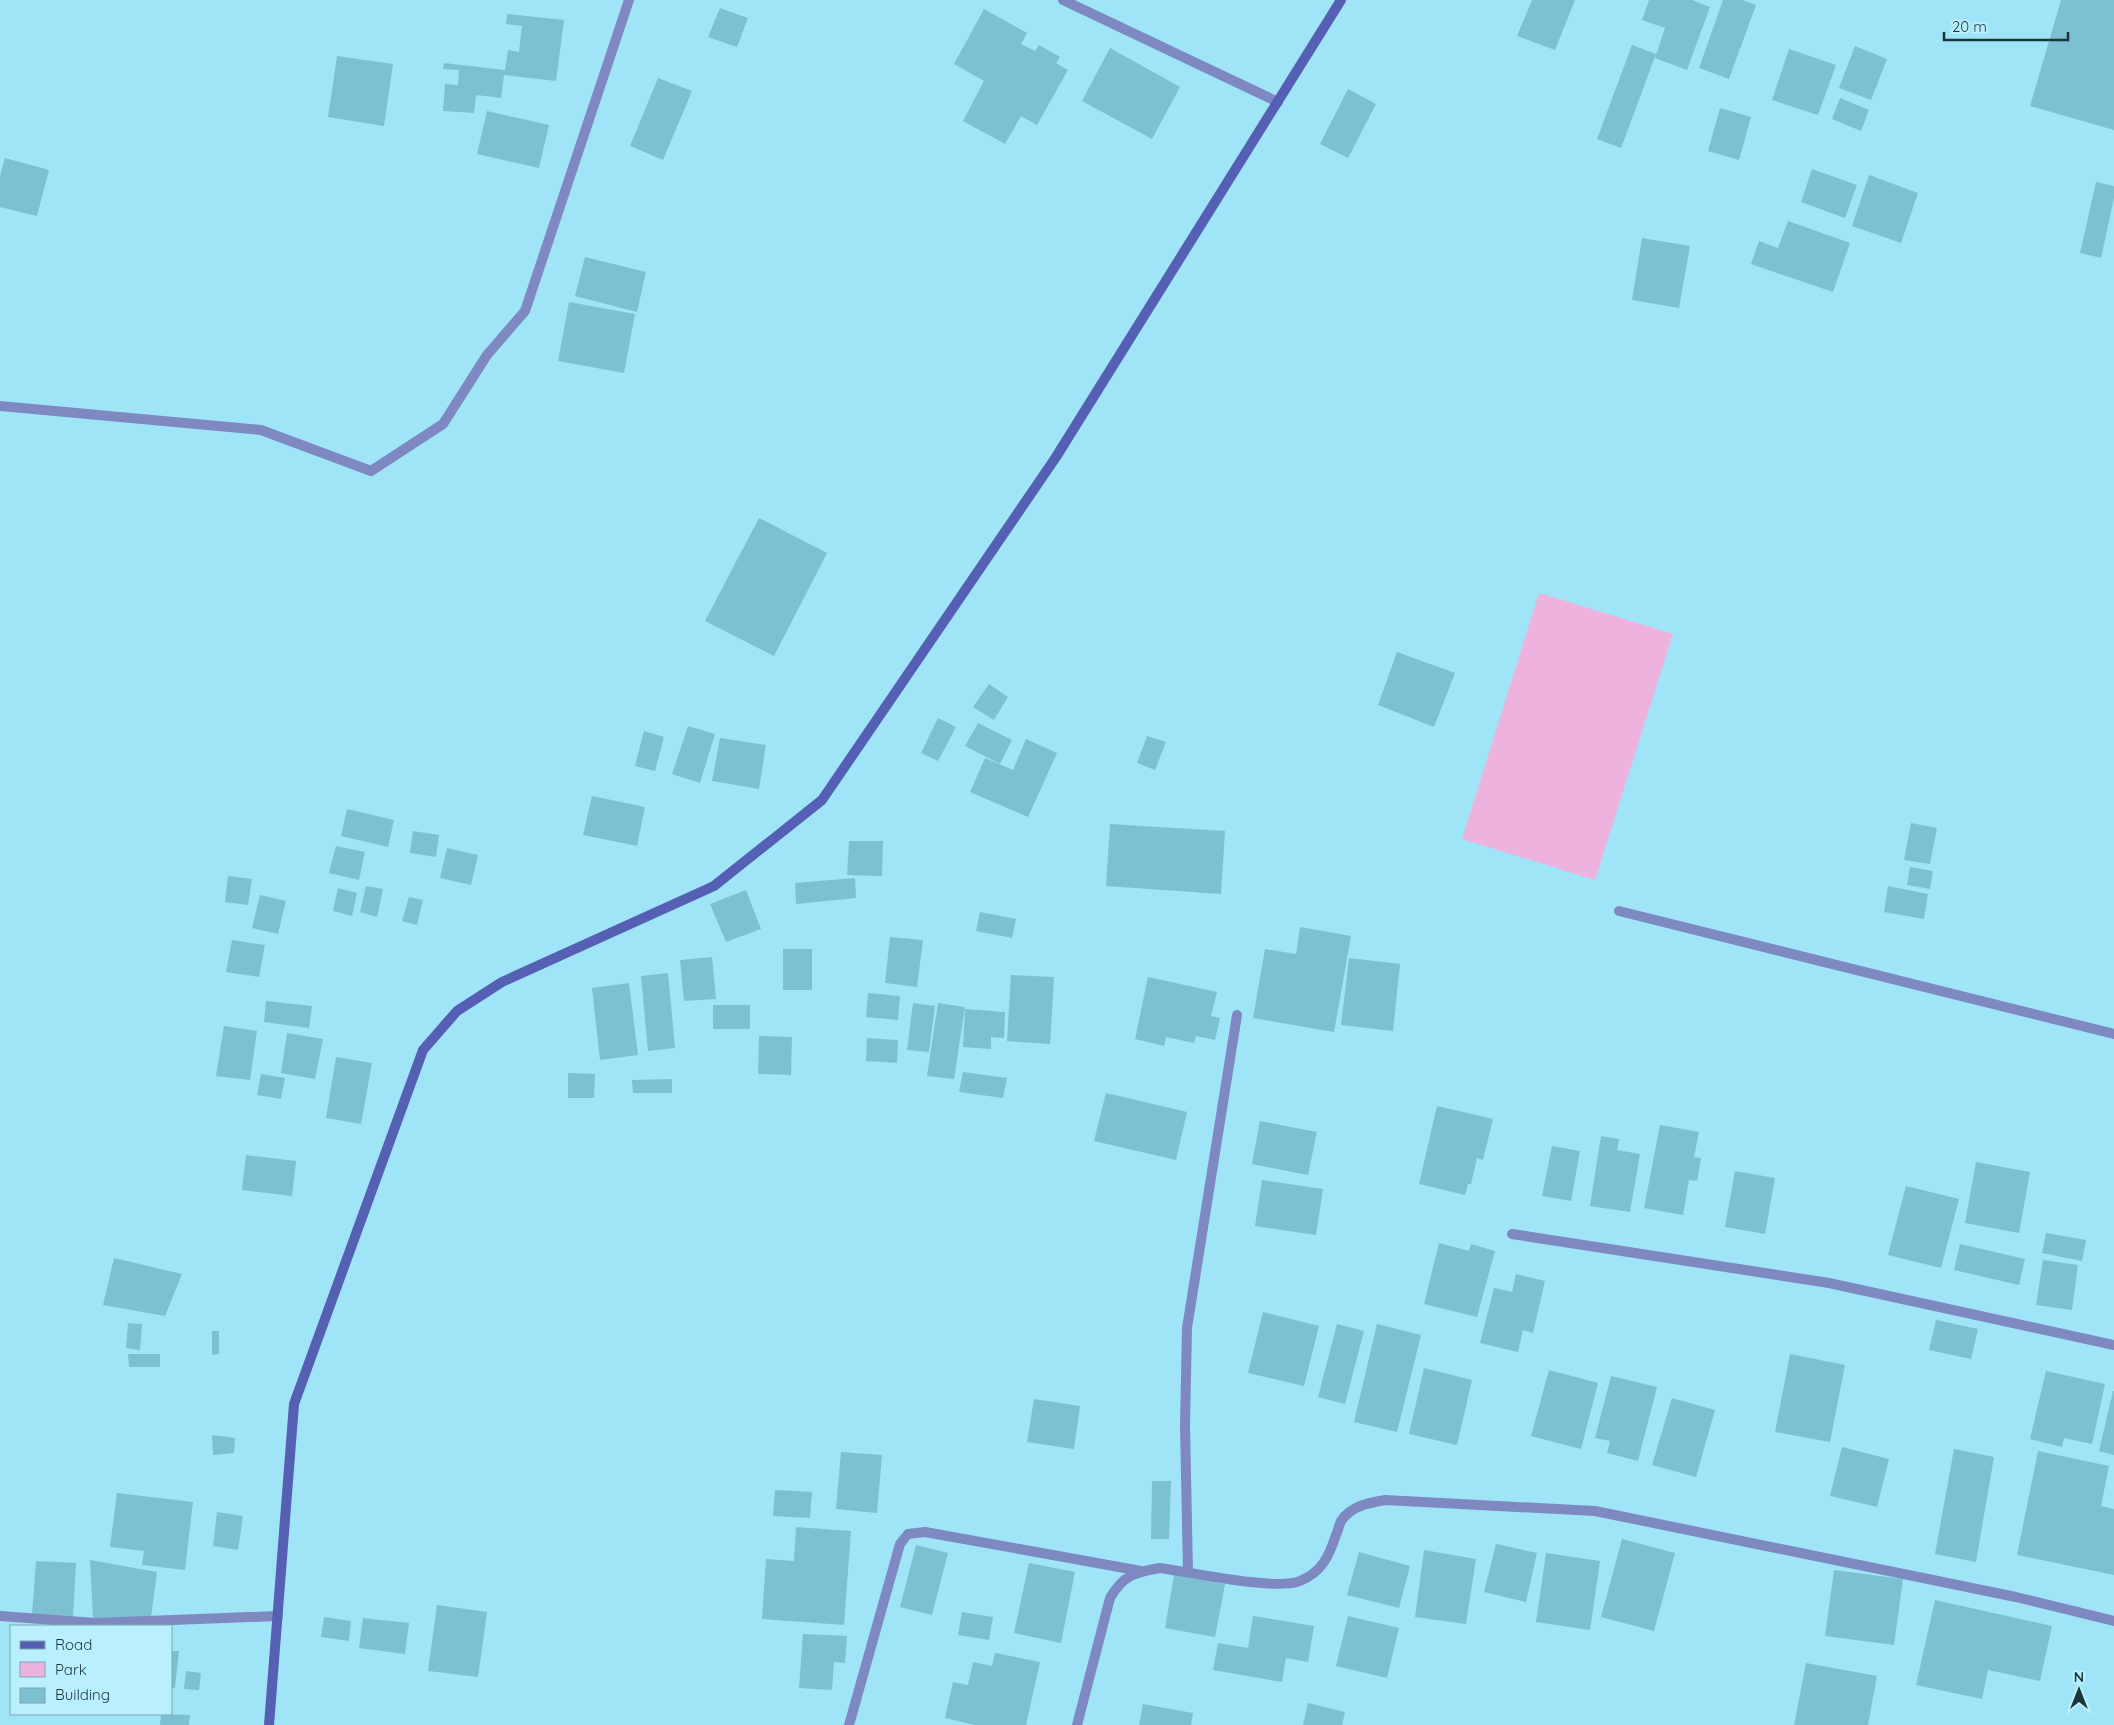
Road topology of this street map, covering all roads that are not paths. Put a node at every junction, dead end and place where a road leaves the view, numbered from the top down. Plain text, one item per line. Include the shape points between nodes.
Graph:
1 (629, 0) edge
2 (1063, 0) edge
3 (1341, 0) edge
4 (1278, 102) junction
5 (0, 406) edge
6 (1619, 911) dead end
7 (1237, 1015) dead end
8 (2114, 1034) edge
9 (1512, 1234) dead end
10 (2114, 1345) edge
11 (1142, 1571) junction
12 (1188, 1572) junction
13 (0, 1616) edge
14 (278, 1616) junction
15 (2114, 1621) edge
16 (269, 1725) edge
17 (849, 1725) edge
18 (1077, 1725) edge

1 - 5 street via 525,311 487,355 443,424 371,470 261,430
2 - 4 street
3 - 4 street
4 - 14 street via 1056,457 822,800 714,886 502,982 457,1012 423,1050 294,1404
6 - 8 street
7 - 12 street via 1187,1328
9 - 10 street via 1829,1283
11 - 12 street via 1160,1568
11 - 17 street via 925,1532 908,1534 900,1544
11 - 18 street via 1117,1585 1110,1598
12 - 15 street via 1274,1585 1299,1582 1327,1559 1341,1521 1351,1511 1365,1503 1404,1501 1595,1512 2016,1597
13 - 14 street via 95,1624
14 - 16 street

